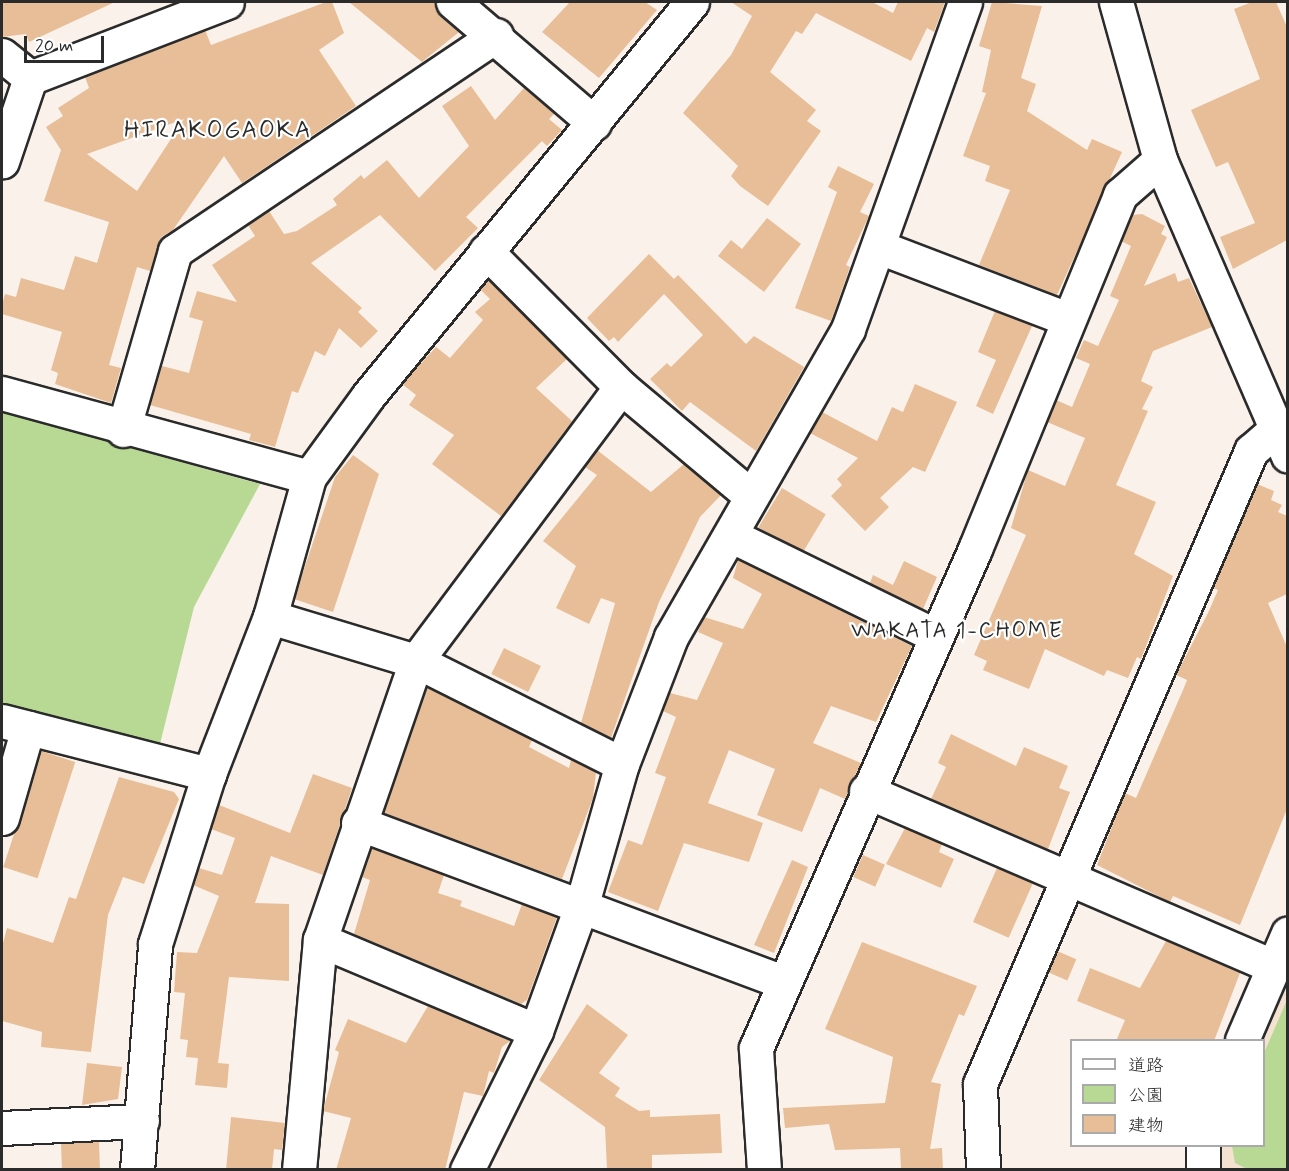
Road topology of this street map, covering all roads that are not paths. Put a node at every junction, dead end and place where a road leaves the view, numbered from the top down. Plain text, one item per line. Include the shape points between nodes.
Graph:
1 (227, 2) edge
2 (453, 2) edge
3 (692, 2) edge
4 (965, 2) edge
5 (1116, 2) edge
6 (496, 35) junction
7 (2, 55) edge
8 (30, 78) junction
9 (594, 123) junction
10 (1160, 160) junction
11 (2, 161) edge
12 (879, 247) junction
13 (486, 251) junction
14 (1065, 318) junction
15 (621, 387) junction
16 (2, 393) edge
17 (1279, 421) edge
18 (123, 430) junction
19 (309, 477) junction
20 (751, 496) junction
21 (732, 536) junction
22 (270, 617) junction
23 (934, 635) junction
24 (416, 661) junction
25 (15, 724) edge
26 (622, 764) junction
27 (209, 774) junction
28 (866, 791) junction
29 (2, 818) edge
30 (358, 822) junction
31 (1069, 879) junction
32 (582, 904) junction
33 (1287, 933) edge
34 (320, 940) junction
35 (1274, 967) junction
36 (784, 982) junction
37 (536, 1031) junction
38 (1243, 1039) edge
39 (142, 1120) junction
40 (2, 1128) edge
41 (1203, 1147) edge
42 (137, 1170) edge
43 (299, 1170) edge
44 (467, 1170) edge
45 (764, 1170) edge
46 (983, 1170) edge
47 (1203, 1170) edge

1 - 8 street
2 - 6 street
3 - 9 street
4 - 12 street
5 - 10 street
6 - 9 street
6 - 18 street via 175,251
7 - 8 street
8 - 11 street
9 - 13 street
10 - 14 street via 1120,195
10 - 17 street
12 - 14 street
12 - 20 street via 848,329
13 - 15 street
13 - 19 street
14 - 23 street via 975,549
15 - 20 street
15 - 24 street
16 - 18 street
17 - 31 street via 1251,451
18 - 19 street
19 - 22 street
20 - 21 street
21 - 23 street
21 - 26 street via 671,637
22 - 24 street
22 - 27 street
23 - 28 street
24 - 26 street
24 - 30 street
25 - 27 street
25 - 29 street
26 - 32 street
27 - 39 street via 155,944
28 - 31 street
28 - 36 street
30 - 32 street
30 - 34 street
31 - 35 street
31 - 46 street via 980,1084
32 - 36 street
32 - 37 street
33 - 35 street
34 - 37 street
34 - 43 street
35 - 38 street
36 - 45 street via 756,1048
37 - 44 street
39 - 40 street
39 - 42 street
41 - 47 street

